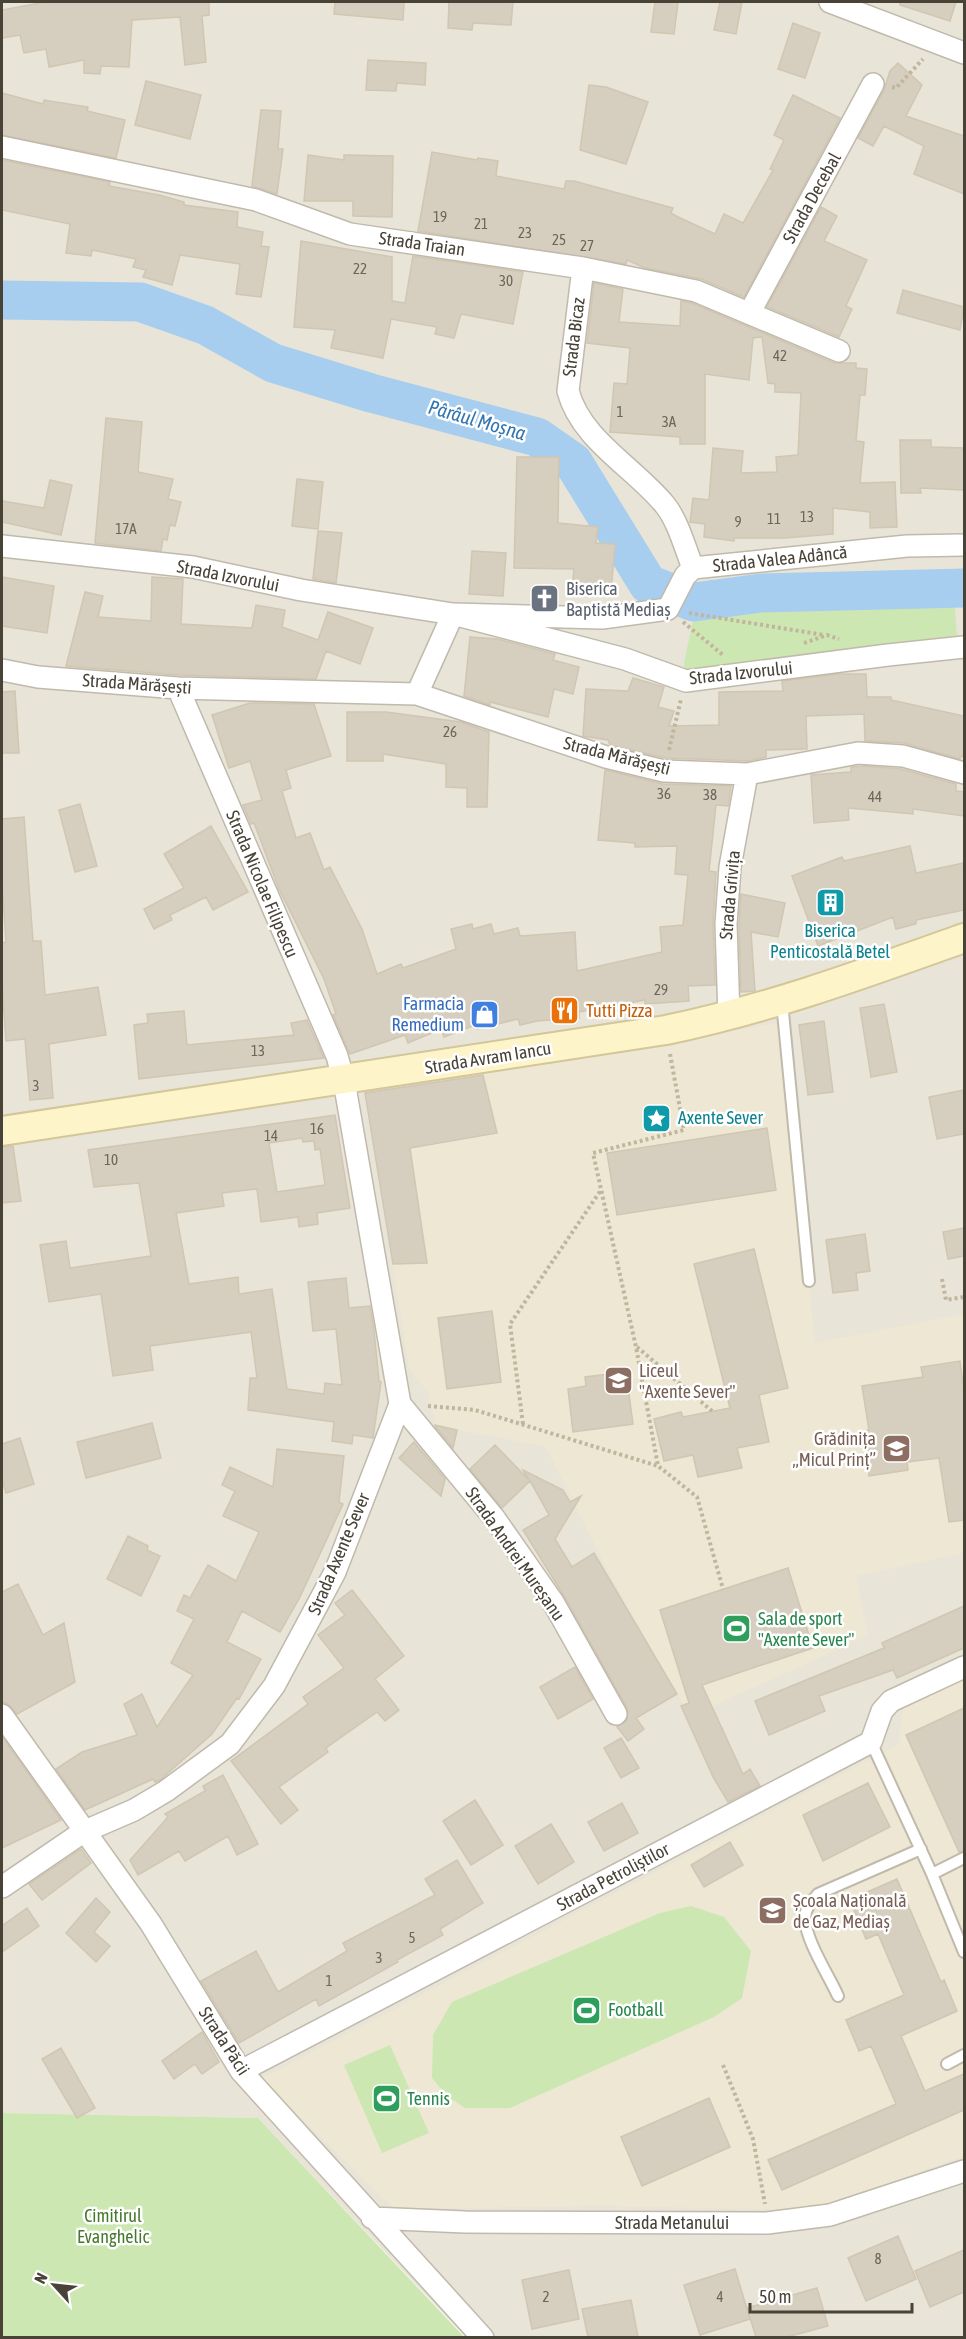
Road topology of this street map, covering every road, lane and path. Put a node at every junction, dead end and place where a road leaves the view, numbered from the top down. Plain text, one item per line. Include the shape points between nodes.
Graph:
1 (830, 2) edge
2 (964, 53) edge
3 (873, 84) dead end
4 (2, 147) edge
5 (583, 268) junction
6 (750, 312) junction
7 (839, 351) dead end
8 (572, 405) joint
9 (964, 545) edge
10 (2, 546) edge
11 (689, 572) junction
12 (668, 609) junction
13 (453, 614) junction
14 (827, 635) dead end
15 (964, 648) edge
16 (727, 658) dead end
17 (2, 670) edge
18 (686, 681) junction
19 (178, 688) junction
20 (417, 694) junction
21 (675, 727) dead end
22 (964, 773) edge
23 (747, 774) junction
24 (964, 938) edge
25 (782, 1002) junction
26 (729, 1017) junction
27 (666, 1030) junction
28 (344, 1081) junction
29 (2, 1131) edge
30 (601, 1189) junction
31 (942, 1279) dead end
32 (809, 1281) dead end
33 (964, 1297) edge
34 (636, 1347) junction
35 (400, 1404) junction
36 (712, 1412) dead end
37 (524, 1424) junction
38 (658, 1466) junction
39 (723, 1589) dead end
40 (964, 1667) edge
41 (616, 1714) dead end
42 (2, 1715) edge
43 (872, 1742) junction
44 (83, 1832) junction
45 (921, 1849) junction
46 (964, 1858) edge
47 (932, 1874) junction
48 (2, 1887) edge
49 (964, 1952) edge
50 (838, 1996) dead end
51 (964, 2055) edge
52 (947, 2064) dead end
53 (723, 2065) dead end
54 (241, 2071) junction
55 (964, 2171) edge
56 (372, 2218) junction
57 (767, 2223) junction
58 (483, 2337) edge

1 - 2 street
3 - 6 street, Strada Decebal
4 - 5 street, Strada Traian via 256,200 350,234
5 - 6 street, Strada Traian via 696,291
5 - 8 street, Strada Bicaz via 568,391
6 - 7 street, Strada Traian
8 - 11 street, Strada Valea Adâncă via 594,437 637,474 667,507
9 - 11 street, Strada Valea Adâncă via 907,546
10 - 13 street, Strada Izvorului via 193,567 302,590
11 - 12 street
12 - 13 street, Strada Izvorului via 603,618
12 - 14 path
12 - 16 path
13 - 18 street, Strada Izvorului via 625,659
13 - 20 street
15 - 18 street, Strada Izvorului
17 - 19 street, Strada Mărășești via 38,677
18 - 21 path
19 - 20 street, Strada Mărășești
19 - 28 street, Strada Nicolae Filipescu via 337,1056
20 - 23 street, Strada Mărășești via 606,757 663,771
22 - 23 street, Strada Mărășești via 903,756 858,753
23 - 26 street, Strada Grivița via 727,901
24 - 25 main road, Strada Avram Iancu
25 - 26 main road, Strada Avram Iancu
25 - 32 lane
26 - 27 main road, Strada Avram Iancu
27 - 28 main road, Strada Avram Iancu
27 - 30 path via 684,1130 593,1153
28 - 29 main road, Strada Avram Iancu
28 - 35 street
30 - 34 path
30 - 37 path via 510,1324
31 - 33 path via 946,1300
34 - 36 path
34 - 38 path
35 - 37 path via 475,1410
35 - 41 street, Strada Andrei Mureșanu via 495,1519 552,1602
35 - 44 street, Strada Axente Sever via 335,1572 290,1658 252,1715 230,1744 166,1791
37 - 38 path
38 - 39 path via 697,1497
40 - 43 street via 891,1701 882,1711
42 - 44 street, Strada Păcii
43 - 45 lane
43 - 54 street, Strada Petroliștilor
44 - 48 street, Strada Axente Sever
44 - 54 street, Strada Păcii via 151,1924
45 - 47 lane
45 - 50 lane via 818,1894 807,1906 807,1930
46 - 47 lane
47 - 49 lane
51 - 52 lane
53 - 57 path via 753,2139
54 - 56 street, Strada Păcii
55 - 57 street, Strada Metanului via 830,2215
56 - 57 street, Strada Metanului
56 - 58 street, Strada Păcii

